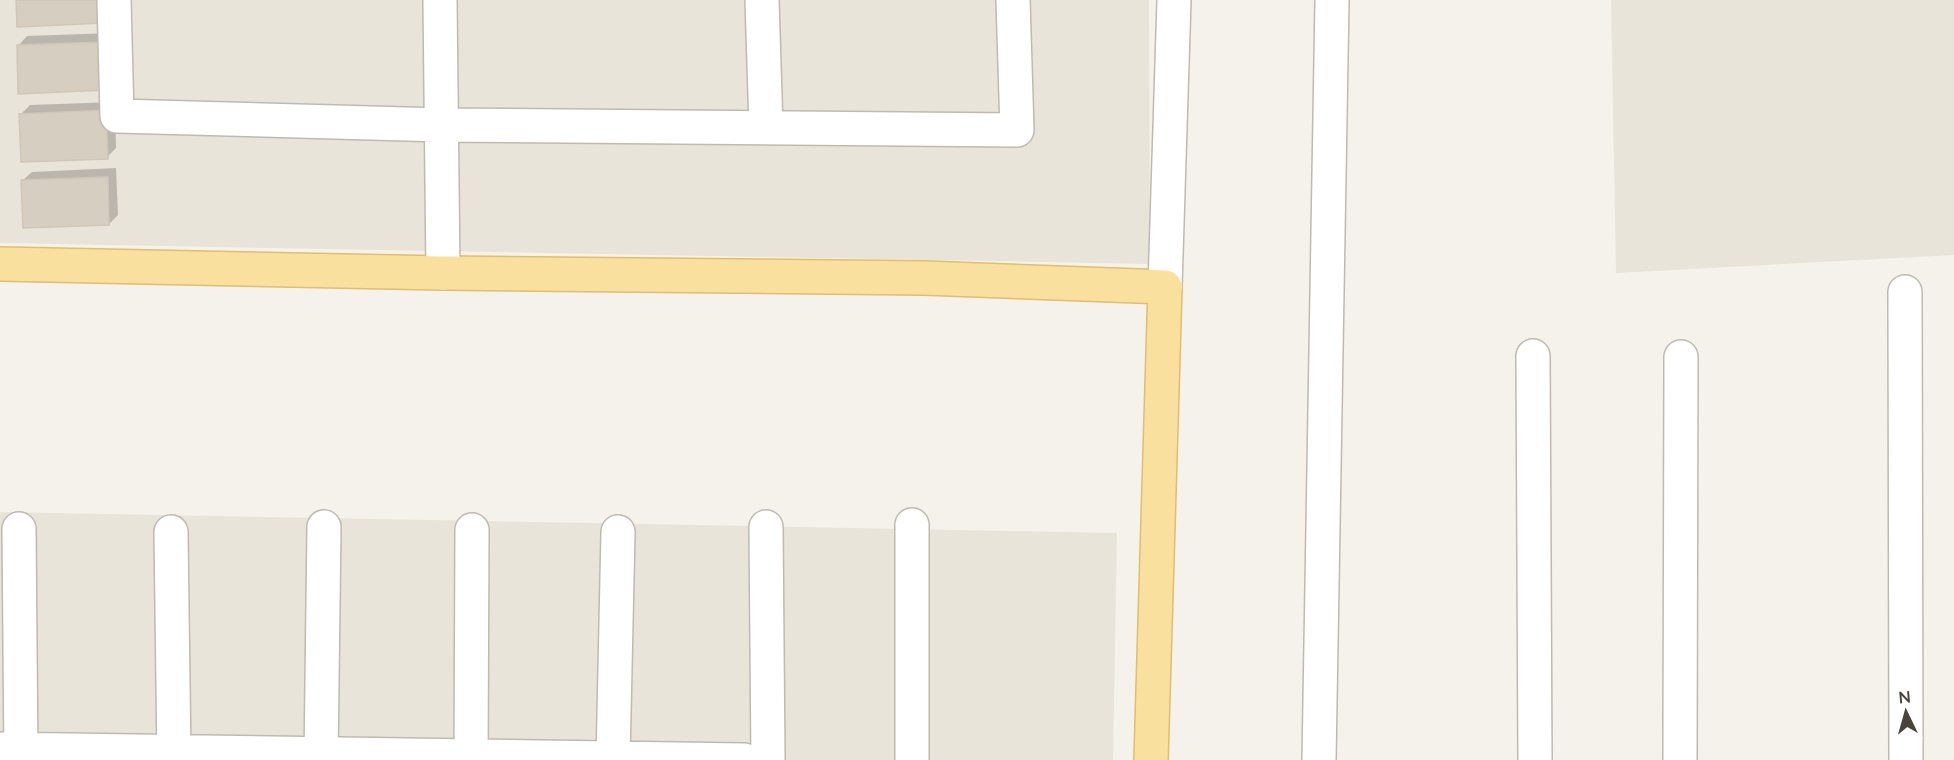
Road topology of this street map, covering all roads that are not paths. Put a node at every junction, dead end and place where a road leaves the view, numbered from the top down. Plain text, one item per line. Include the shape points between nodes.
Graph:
1 (114, 0) edge
2 (440, 0) edge
3 (762, 0) edge
4 (1013, 0) edge
5 (1174, 0) edge
6 (1332, 0) edge
7 (442, 125) junction
8 (766, 128) junction
9 (0, 264) edge
10 (443, 273) junction
11 (1165, 287) junction
12 (1905, 292) dead end
13 (1533, 356) dead end
14 (1681, 357) dead end
15 (912, 525) dead end
16 (324, 527) dead end
17 (766, 527) dead end
18 (19, 529) dead end
19 (472, 531) dead end
20 (171, 532) dead end
21 (618, 532) dead end
22 (14, 753) edge
23 (174, 756) edge
24 (321, 757) edge
25 (471, 758) edge
26 (613, 759) edge
27 (744, 760) edge
28 (768, 760) edge
29 (912, 760) edge
30 (1151, 760) edge
31 (1319, 760) edge
32 (1535, 760) edge
33 (1680, 760) edge
34 (1906, 760) edge

1 - 7 street via 117,116
2 - 7 street
3 - 8 street
4 - 8 street via 1017,130
5 - 11 street
6 - 31 street
7 - 8 street
7 - 10 street
9 - 10 main road
10 - 11 main road via 924,278
11 - 30 main road
12 - 34 street
13 - 32 street
14 - 33 street
15 - 29 street
16 - 24 street
17 - 28 street
18 - 22 street
19 - 25 street
20 - 23 street
21 - 26 street
22 - 23 street
23 - 24 street
24 - 25 street
25 - 26 street
26 - 27 street

